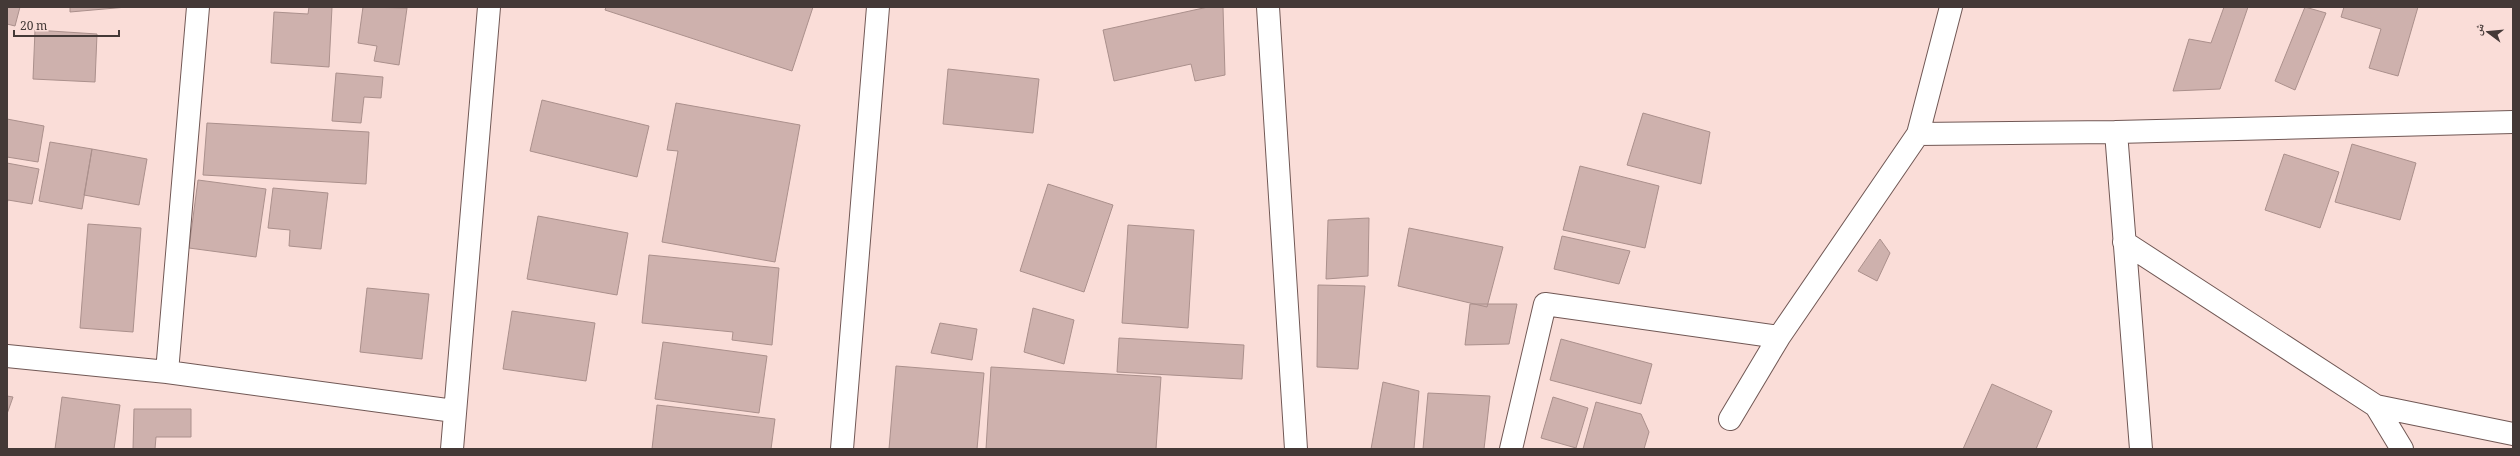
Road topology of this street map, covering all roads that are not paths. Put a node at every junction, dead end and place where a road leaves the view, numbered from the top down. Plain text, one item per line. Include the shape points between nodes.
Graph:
1 (198, 7) edge
2 (489, 7) edge
3 (878, 7) edge
4 (1268, 7) edge
5 (1951, 7) edge
6 (2513, 122) edge
7 (2116, 132) junction
8 (1918, 134) junction
9 (2124, 242) junction
10 (1779, 337) junction
11 (7, 356) edge
12 (167, 372) junction
13 (2376, 406) junction
14 (454, 411) junction
15 (1730, 419) dead end
16 (2513, 434) edge
17 (452, 449) edge
18 (842, 449) edge
19 (1296, 449) edge
20 (1511, 449) edge
21 (2140, 449) edge
22 (2402, 449) edge

1 - 12 street
2 - 14 street
3 - 18 street
4 - 19 street
5 - 8 street
6 - 7 street
7 - 8 street
7 - 9 street
8 - 10 street
9 - 13 street
9 - 21 street
10 - 15 street
10 - 20 street via 1545,304
11 - 12 street
12 - 14 street
13 - 16 street
13 - 22 street
14 - 17 street

